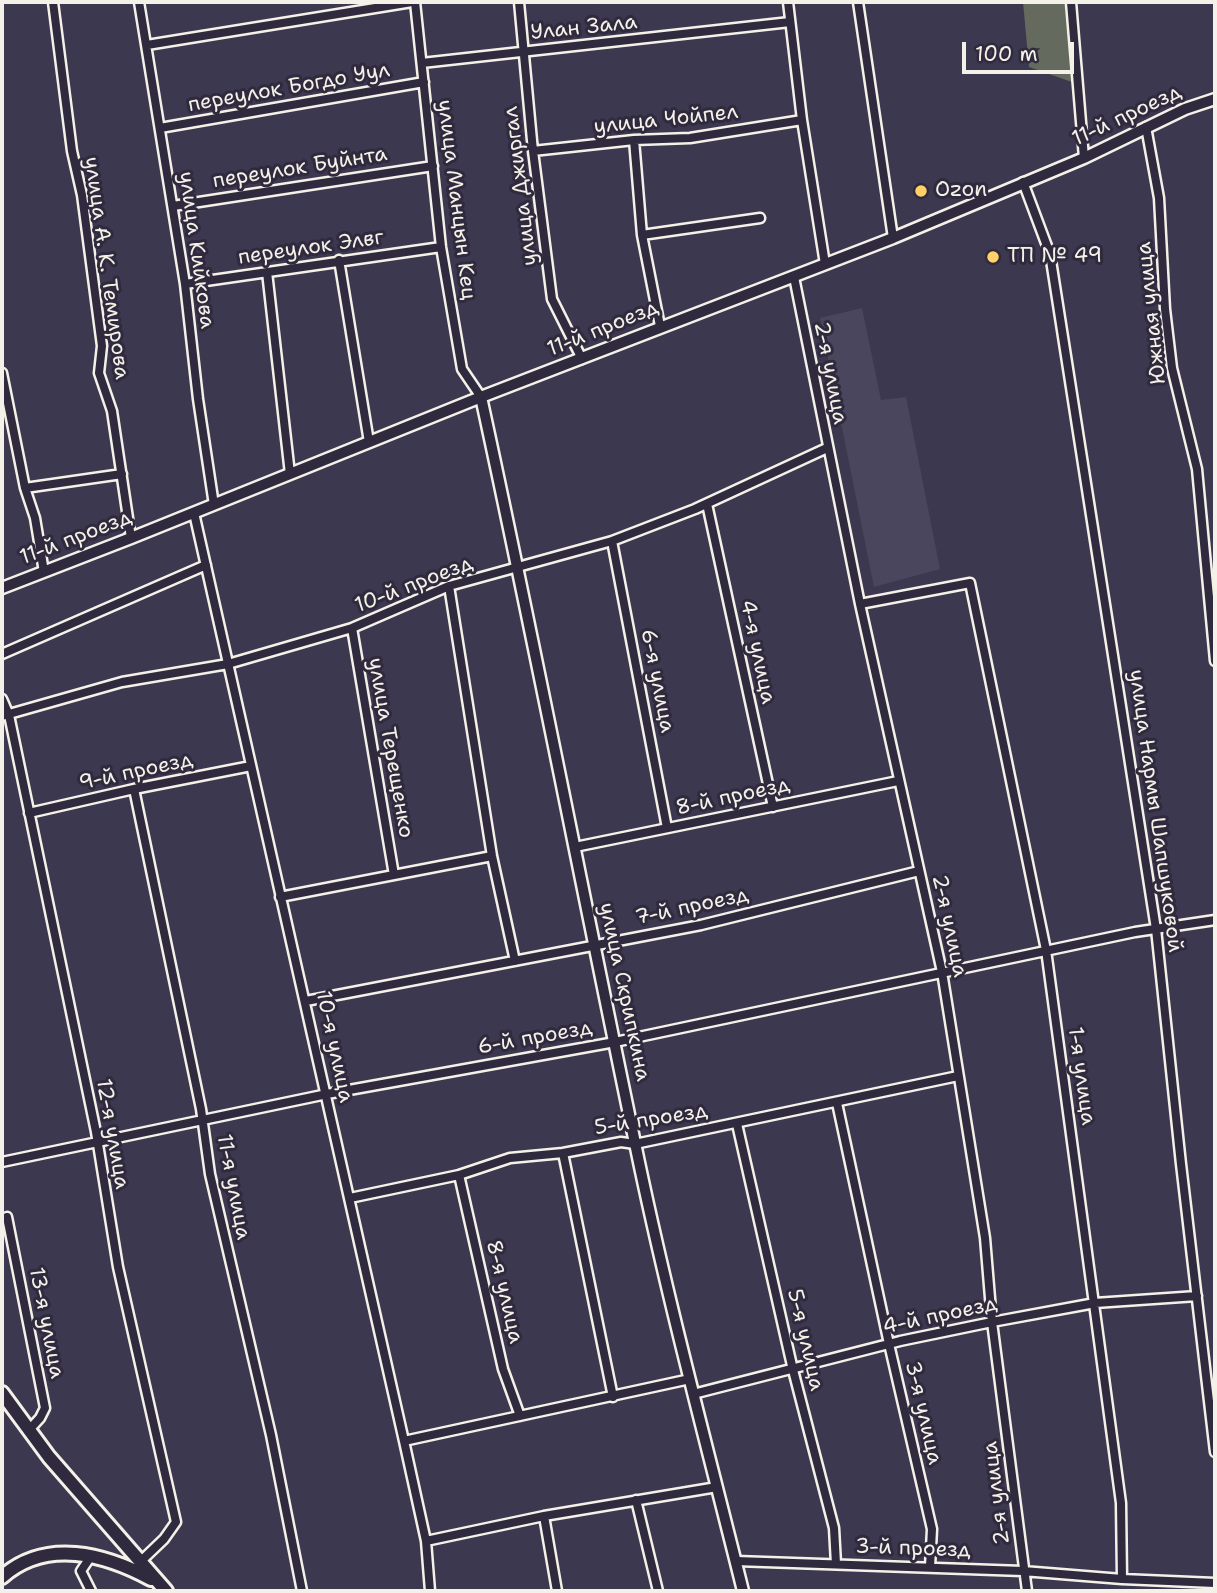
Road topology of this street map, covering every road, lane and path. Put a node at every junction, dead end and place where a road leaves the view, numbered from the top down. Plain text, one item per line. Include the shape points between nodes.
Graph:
1 (53, 2) edge
2 (139, 2) edge
3 (413, 2) edge
4 (519, 2) edge
5 (788, 2) edge
6 (858, 2) edge
7 (1071, 2) edge
8 (790, 22) junction
9 (146, 45) junction
10 (524, 51) junction
11 (422, 63) junction
12 (424, 82) junction
13 (1215, 99) edge
14 (802, 120) junction
15 (1146, 127) junction
16 (160, 128) junction
17 (634, 140) junction
18 (533, 151) junction
19 (1084, 158) junction
20 (433, 166) junction
21 (1023, 183) junction
22 (173, 206) junction
23 (760, 218) dead end
24 (642, 235) junction
25 (893, 238) junction
26 (442, 247) junction
27 (339, 260) junction
28 (825, 264) junction
29 (267, 272) junction
30 (794, 276) junction
31 (185, 284) junction
32 (660, 326) junction
33 (582, 359) junction
34 (2, 373) edge
35 (481, 397) junction
36 (369, 442) junction
37 (827, 448) junction
38 (122, 474) junction
39 (290, 474) junction
40 (25, 488) junction
41 (707, 504) junction
42 (214, 505) junction
43 (194, 513) junction
44 (131, 538) junction
45 (612, 541) junction
46 (206, 565) junction
47 (518, 567) junction
48 (44, 572) junction
49 (449, 586) junction
50 (2, 588) edge
51 (860, 604) junction
52 (352, 628) junction
53 (2, 654) edge
54 (1215, 661) edge
55 (228, 664) junction
56 (2, 698) edge
57 (5, 715) edge
58 (251, 766) junction
59 (898, 781) junction
60 (135, 789) junction
61 (773, 807) junction
62 (29, 813) junction
63 (667, 828) junction
64 (575, 847) junction
65 (492, 856) junction
66 (919, 871) junction
67 (394, 875) junction
68 (279, 897) junction
69 (1215, 920) edge
70 (1156, 929) junction
71 (594, 945) junction
72 (1046, 950) junction
73 (515, 961) junction
74 (943, 972) junction
75 (306, 1001) junction
76 (615, 1042) junction
77 (958, 1076) junction
78 (327, 1094) junction
79 (837, 1103) junction
80 (203, 1121) junction
81 (737, 1124) junction
82 (97, 1143) junction
83 (635, 1144) junction
84 (563, 1153) junction
85 (2, 1163) edge
86 (459, 1175) junction
87 (350, 1198) junction
88 (7, 1217) dead end
89 (1197, 1296) junction
90 (1095, 1303) junction
91 (992, 1322) junction
92 (889, 1344) junction
93 (793, 1370) junction
94 (690, 1379) junction
95 (2, 1392) edge
96 (694, 1394) junction
97 (613, 1397) junction
98 (520, 1416) junction
99 (28, 1431) junction
100 (404, 1441) junction
101 (1215, 1452) edge
102 (717, 1487) junction
103 (636, 1500) junction
104 (544, 1516) junction
105 (426, 1541) junction
106 (91, 1556) junction
107 (736, 1561) junction
108 (140, 1562) junction
109 (836, 1564) junction
110 (930, 1567) junction
111 (1023, 1570) junction
112 (2, 1577) edge
113 (1122, 1579) junction
114 (1215, 1583) edge
115 (162, 1587) edge
116 (91, 1591) edge
117 (302, 1591) edge
118 (430, 1591) edge
119 (557, 1591) edge
120 (658, 1591) edge
121 (743, 1591) edge
122 (1027, 1591) edge

1 - 38 street, улица А. К. Темирова via 102,346 99,373 112,411
2 - 9 street, улица Кийкова
3 - 9 street
3 - 11 street, улица Манцын Кец
4 - 10 street, улица Джиргал
5 - 8 street
6 - 25 street
7 - 19 street
8 - 10 street, Улан Зала
8 - 14 street
9 - 16 street, улица Кийкова
10 - 11 street, Улан Зала
10 - 18 street, улица Джиргал
11 - 12 street, улица Манцын Кец
12 - 16 street, переулок Богдо Уул
12 - 20 street, улица Манцын Кец
13 - 15 street, 11-й проезд
14 - 17 street, улица Чойпел via 690,138
14 - 28 street
15 - 19 street, 11-й проезд
15 - 54 street, Южная улица via 1159,198 1172,368 1197,469
16 - 22 street, улица Кийкова
17 - 18 street, улица Чойпел
17 - 24 street
18 - 33 street, улица Джиргал via 552,299
19 - 21 street, 11-й проезд
20 - 22 street, переулок Буйнта
20 - 26 street, улица Манцын Кец
21 - 25 street, 11-й проезд
21 - 70 street, улица Нармы Шапшуковой via 1050,254
22 - 31 street, улица Кийкова
23 - 24 street
24 - 32 street
25 - 28 street, 11-й проезд
26 - 27 street, переулок Элвг
26 - 35 street, улица Манцын Кец via 462,369
27 - 29 street, переулок Элвг
27 - 36 street
28 - 30 street, 11-й проезд
29 - 31 street, переулок Элвг
29 - 39 street
30 - 32 street, 11-й проезд
30 - 37 street, 2-я улица
31 - 42 street, улица Кийкова
32 - 33 street, 11-й проезд
33 - 35 street, 11-й проезд
34 - 40 street
35 - 36 street, 11-й проезд
35 - 47 street, улица Скрипкина
36 - 39 street, 11-й проезд
37 - 41 street, 10-й проезд
37 - 51 street, 2-я улица
38 - 40 street
38 - 44 street, улица А. К. Темирова
39 - 42 street, 11-й проезд
40 - 48 street
41 - 45 street, 10-й проезд
41 - 61 street, 4-я улица
42 - 43 street, 11-й проезд
43 - 44 street, 11-й проезд
43 - 46 street, 10-я улица
44 - 48 street, 11-й проезд
45 - 47 street, 10-й проезд
45 - 63 street, 6-я улица
46 - 53 street
46 - 55 street, 10-я улица
47 - 49 street, 10-й проезд
47 - 64 street, улица Скрипкина
48 - 50 street, 11-й проезд
49 - 52 street, 10-й проезд
49 - 65 street
51 - 59 street, 2-я улица
51 - 72 street, 1-я улица via 970,583
52 - 55 street, 10-й проезд
52 - 67 street, улица Терещенко
55 - 57 street, 10-й проезд via 122,682
55 - 58 street, 10-я улица
56 - 57 street, 12-я улица
57 - 62 street, 12-я улица
58 - 60 street, 9-й проезд
58 - 68 street, 10-я улица
59 - 61 street, 8-й проезд
59 - 66 street, 2-я улица
60 - 62 street, 9-й проезд
60 - 80 street, 11-я улица
61 - 63 street, 8-й проезд
62 - 82 street, 12-я улица
63 - 64 street, 8-й проезд
64 - 71 street, улица Скрипкина
65 - 67 street
65 - 73 street
66 - 71 street, 7-й проезд via 701,925
66 - 74 street, 2-я улица
67 - 68 street
68 - 75 street, 10-я улица
69 - 70 street, 6-й проезд
70 - 72 street, 6-й проезд
70 - 89 street, улица Нармы Шапшуковой
71 - 73 street, 7-й проезд
71 - 76 street, улица Скрипкина
72 - 74 street, 6-й проезд
72 - 90 street, 1-я улица
73 - 75 street, 7-й проезд
74 - 76 street, 6-й проезд
74 - 77 street, 2-я улица
75 - 78 street, 10-я улица
76 - 78 street, 6-й проезд
76 - 83 street, улица Скрипкина
77 - 79 street, 5-й проезд
77 - 91 street, 2-я улица via 985,1237
78 - 80 street, 6-й проезд
78 - 87 street, 10-я улица
79 - 81 street, 5-й проезд
79 - 92 street, 3-я улица
80 - 82 street, 6-й проезд
80 - 117 street, 11-я улица via 210,1174
81 - 83 street, 5-й проезд
81 - 93 street, 5-я улица
82 - 85 street, 6-й проезд
82 - 108 street, 12-я улица via 118,1267 176,1522
83 - 84 street, 5-й проезд via 621,1142
83 - 94 street, улица Скрипкина
84 - 86 street, 5-й проезд via 510,1158
84 - 97 street
86 - 87 street, 5-й проезд
86 - 98 street, 8-я улица via 503,1369
87 - 100 street, 10-я улица
88 - 99 street, 13-я улица via 44,1408
89 - 90 street, 4-й проезд
89 - 101 street, улица Нармы Шапшуковой
90 - 91 street, 4-й проезд
90 - 113 street, 1-я улица via 1121,1503
91 - 92 street, 4-й проезд
91 - 111 street, 2-я улица
92 - 93 street, 4-й проезд
92 - 110 street, 3-я улица via 932,1529
93 - 96 street, 4-й проезд
93 - 109 street, 5-я улица via 834,1528
94 - 96 street, улица Скрипкина
94 - 97 street
95 - 99 main road
96 - 102 street, улица Скрипкина
97 - 98 street
98 - 100 street
99 - 108 main road
100 - 105 street, 10-я улица
102 - 103 street
102 - 107 street, улица Скрипкина
103 - 104 street
103 - 120 street
104 - 105 street
104 - 119 street
105 - 118 street, 10-я улица
106 - 112 main road via 60,1552 38,1557
106 - 115 main road via 123,1566
106 - 116 street via 82,1571
107 - 109 street, 3-й проезд
107 - 121 street, улица Скрипкина
108 - 115 main road
109 - 110 street, 3-й проезд
110 - 111 street, 3-й проезд
111 - 113 street, 3-й проезд
111 - 122 street, 2-я улица
113 - 114 street, 3-й проезд

